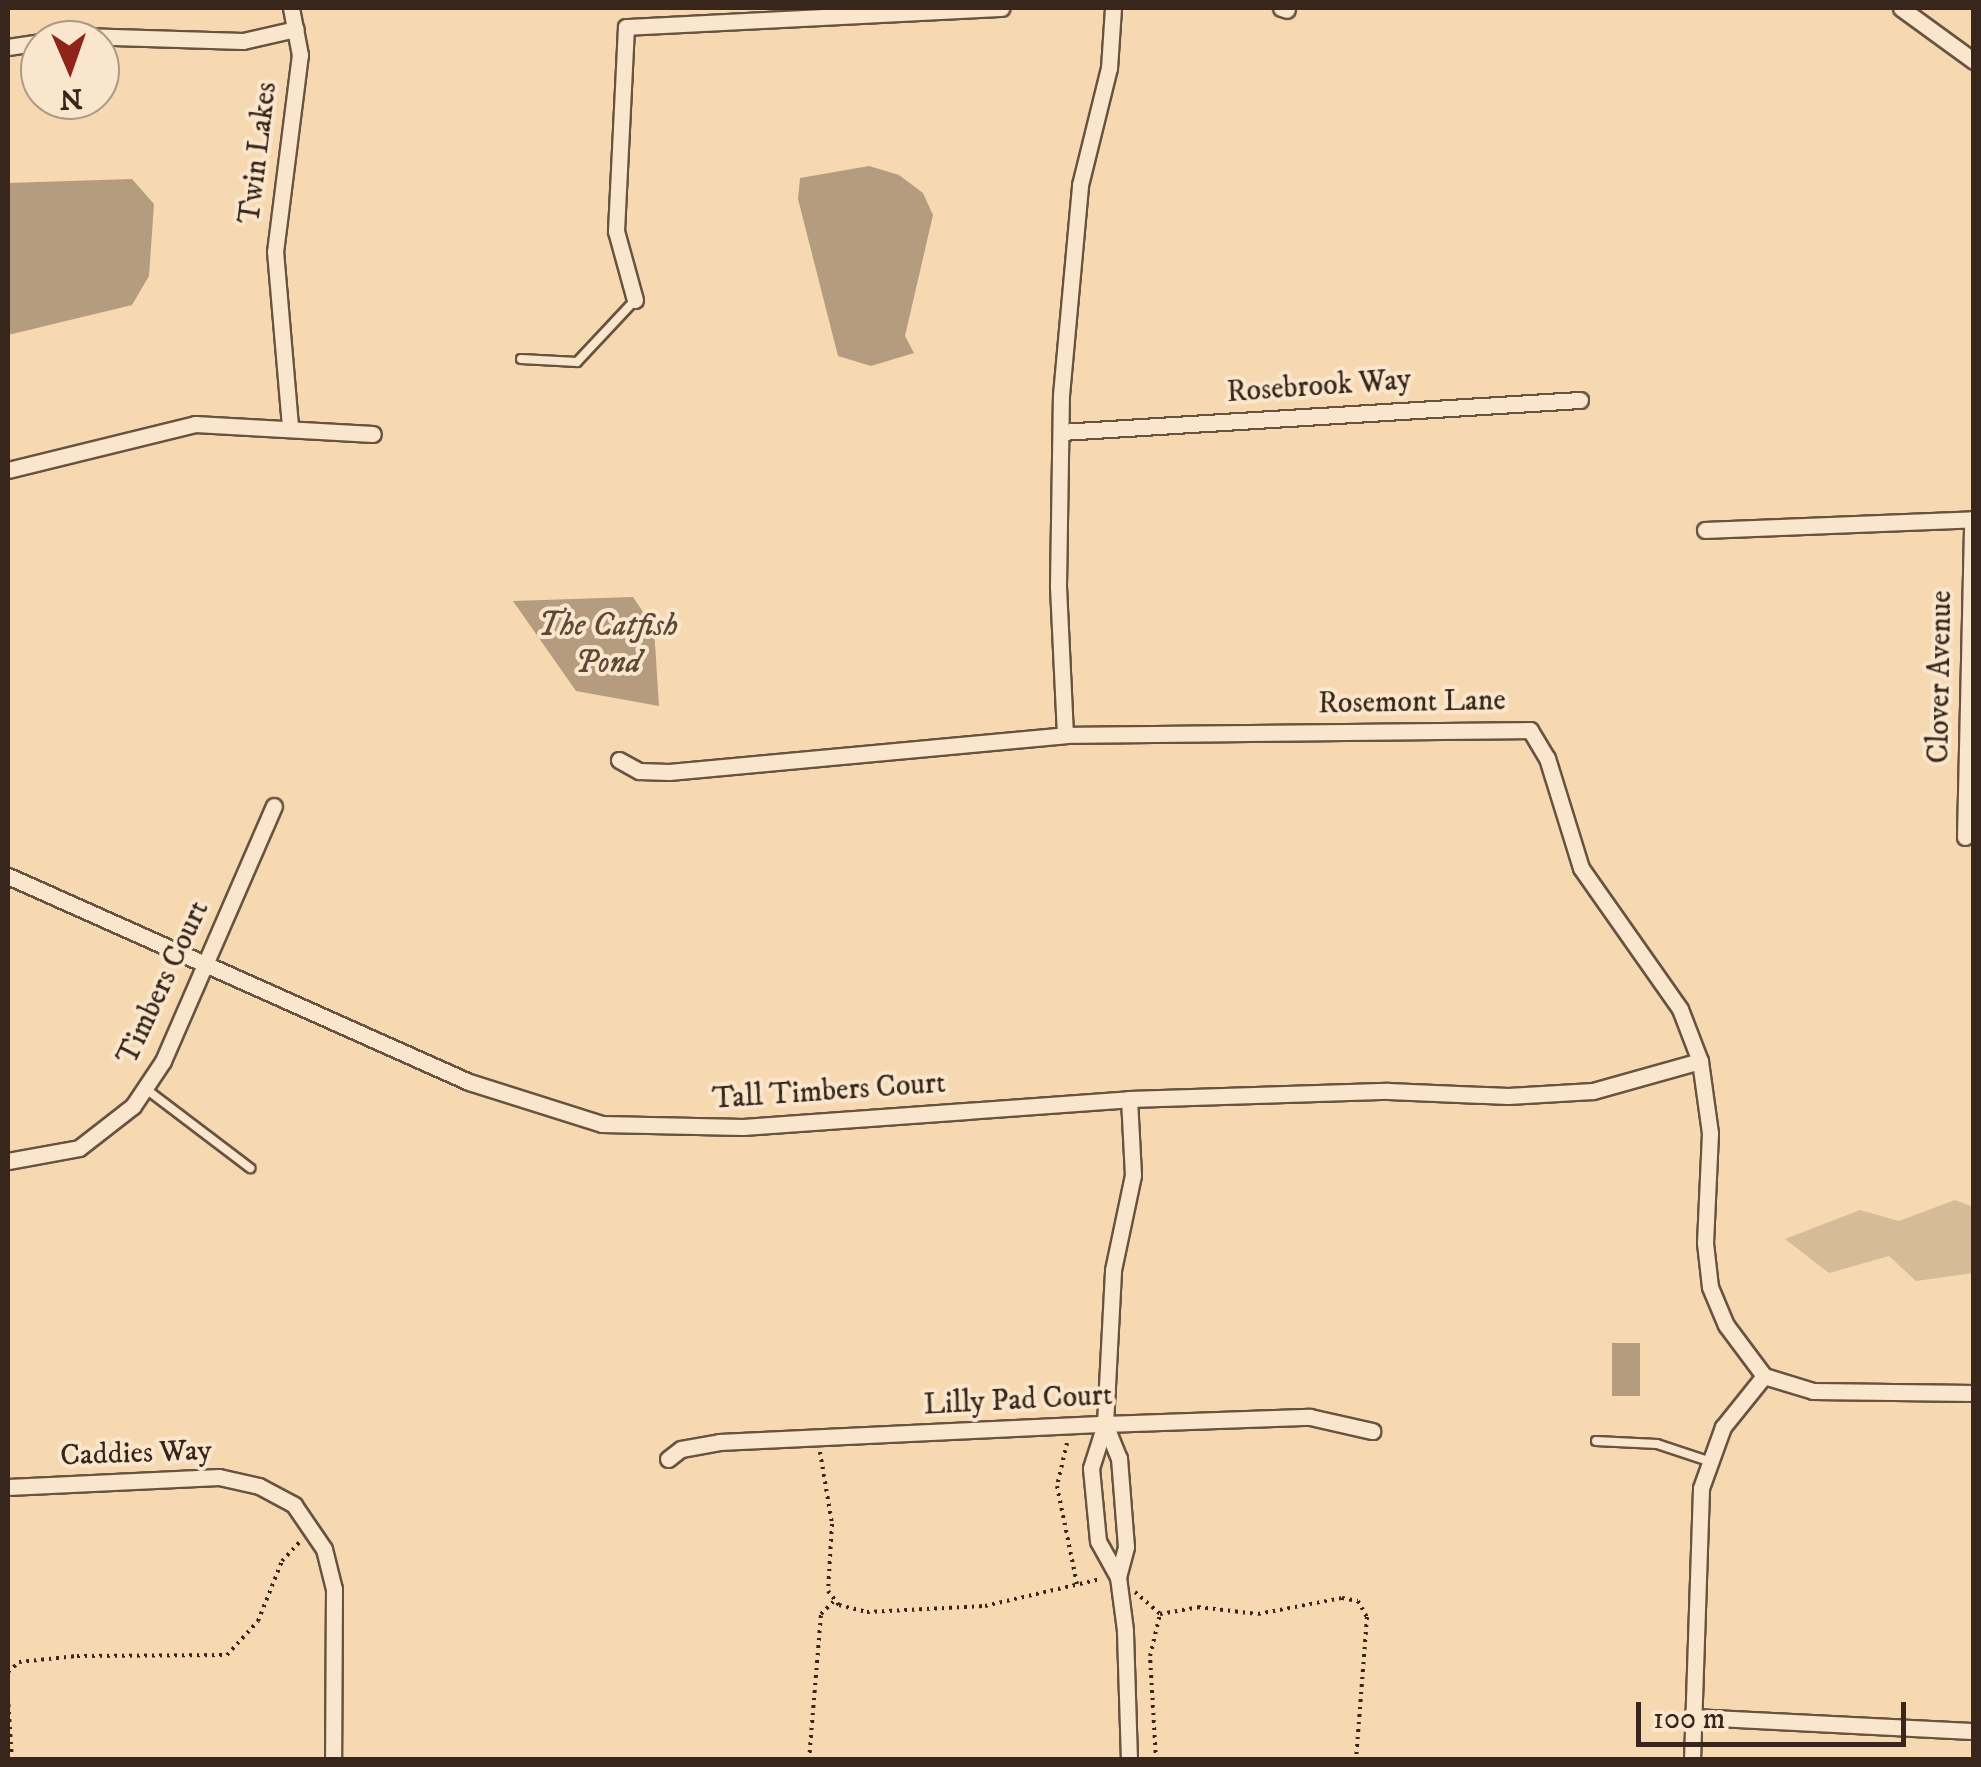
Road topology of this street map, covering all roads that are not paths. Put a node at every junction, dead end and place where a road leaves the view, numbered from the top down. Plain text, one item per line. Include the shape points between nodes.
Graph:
1 (290, 8) edge
2 (1002, 8) edge
3 (1113, 8) edge
4 (1901, 8) edge
5 (296, 29) junction
6 (8, 47) edge
7 (1974, 60) edge
8 (635, 300) joint
9 (521, 359) dead end
10 (1580, 400) dead end
11 (290, 426) junction
12 (1061, 432) junction
13 (373, 434) dead end
14 (8, 470) edge
15 (1973, 519) edge
16 (1705, 530) dead end
17 (1065, 734) junction
18 (619, 760) dead end
19 (274, 806) dead end
20 (1965, 837) dead end
21 (8, 876) edge
22 (205, 965) junction
23 (1700, 1061) junction
24 (146, 1089) junction
25 (1129, 1099) junction
26 (8, 1161) edge
27 (250, 1168) dead end
28 (1764, 1376) junction
29 (1974, 1392) edge
30 (1105, 1424) junction
31 (1372, 1431) dead end
32 (1596, 1441) dead end
33 (668, 1459) dead end
34 (1708, 1461) junction
35 (8, 1487) edge
36 (1118, 1577) junction
37 (1695, 1717) junction
38 (1974, 1732) edge
39 (333, 1760) edge
40 (1129, 1760) edge
41 (1692, 1760) edge

1 - 5 street, Twin Lakes
2 - 8 street via 626,27 616,231
3 - 12 street via 1109,68 1080,184
4 - 7 street
5 - 6 street via 243,40 82,36
5 - 11 street, Twin Lakes via 300,55 276,206
8 - 9 lane via 577,362
10 - 12 street, Rosebrook Way
11 - 13 street
11 - 14 street via 195,424
12 - 17 street via 1058,585
15 - 16 street, Clover Avenue
15 - 20 street, Clover Avenue
17 - 18 street, Rosemont Lane via 670,772 639,772
17 - 23 street, Rosemont Lane via 1530,730 1547,758 1581,868 1680,1008
19 - 22 street, Timbers Court
21 - 22 street, Tall Timbers Court
22 - 24 street, Timbers Court
22 - 25 street, Tall Timbers Court via 469,1082 602,1124 743,1128
23 - 25 street, Tall Timbers Court via 1593,1090 1508,1096 1388,1091
23 - 28 street, Rosemont Lane via 1710,1133 1710,1286 1726,1325
24 - 26 street, Timbers Court via 114,1125 80,1148
24 - 27 lane
25 - 30 street via 1133,1175 1113,1270
28 - 29 street via 1847,1395
28 - 34 street via 1723,1427
30 - 31 street, Lilly Pad Court via 1310,1417
30 - 33 street, Lilly Pad Court via 719,1442 681,1449
30 - 36 street via 1120,1476 1126,1547
30 - 36 street via 1091,1468 1098,1541
32 - 34 lane via 1658,1444
34 - 37 street via 1701,1488
35 - 39 street, Caddies Way via 220,1477 259,1486 304,1515 324,1550 334,1588
36 - 40 street
37 - 38 street
37 - 41 street

